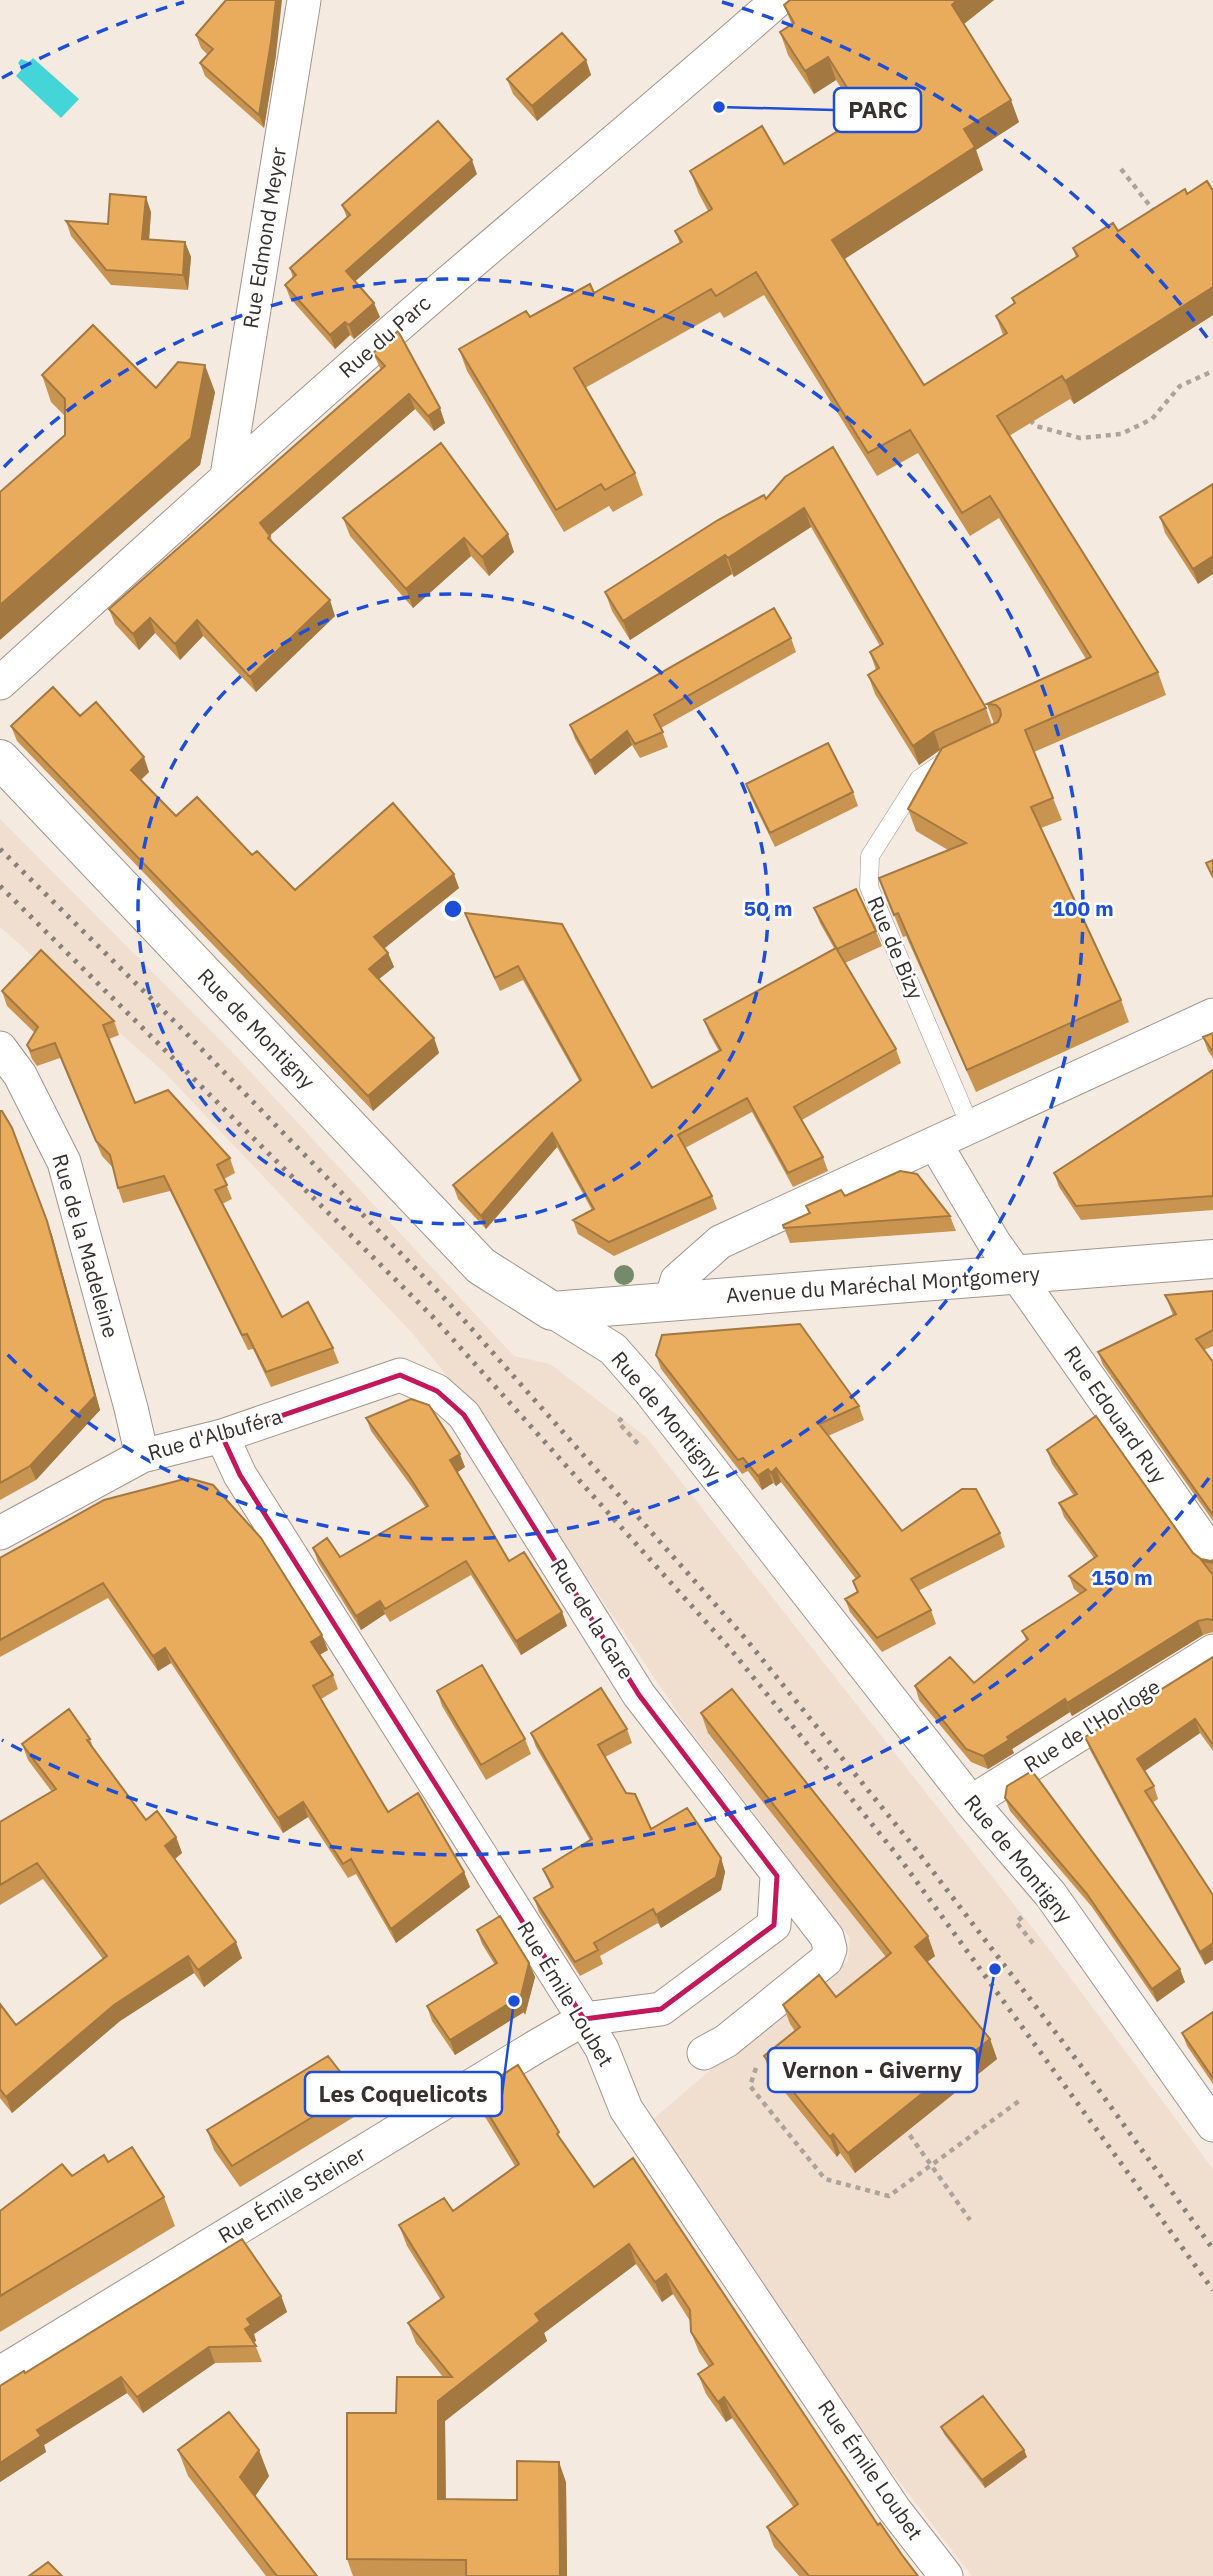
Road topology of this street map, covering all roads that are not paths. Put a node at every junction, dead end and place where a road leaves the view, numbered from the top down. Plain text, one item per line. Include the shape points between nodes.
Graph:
1 (304, 0) edge
2 (778, 0) edge
3 (227, 477) junction
4 (0, 683) edge
5 (966, 751) edge
6 (0, 760) edge
7 (1213, 1015) edge
8 (0, 1048) edge
9 (971, 1128) junction
10 (936, 1145) junction
11 (1213, 1259) edge
12 (1017, 1275) junction
13 (671, 1301) junction
14 (552, 1311) junction
15 (400, 1375) joint
16 (222, 1436) junction
17 (142, 1456) junction
18 (0, 1533) edge
19 (1213, 1555) edge
20 (1213, 1651) edge
21 (971, 1802) junction
22 (778, 1876) junction
23 (584, 2019) junction
24 (704, 2053) dead end
25 (1213, 2125) edge
26 (0, 2373) edge
27 (946, 2576) edge

1 - 3 street, Rue Edmond Meyer
2 - 3 street, Rue du Parc
3 - 4 street, Rue du Parc
5 - 9 lane, Rue de Bizy via 919,779 870,856 869,887
6 - 14 main road, Rue de Montigny via 481,1266
7 - 9 street
8 - 17 street, Rue de la Madeleine via 20,1075 64,1162
9 - 10 street
10 - 12 street, Rue Edouard Ruy
10 - 13 street via 720,1242 677,1280
11 - 12 main road, Avenue du Maréchal Montgomery
12 - 13 main road, Avenue du Maréchal Montgomery
12 - 19 street, Rue Edouard Ruy
13 - 14 main road, Avenue du Maréchal Montgomery
14 - 21 street, Rue de Montigny via 613,1349 649,1390
15 - 16 street, Rue d'Albuféra
15 - 22 street, Rue de la Gare via 437,1391 464,1415 639,1695
16 - 17 street, Rue d'Albuféra
16 - 23 street, Rue Émile Loubet via 240,1475
17 - 18 street, Rue d'Albuféra
20 - 21 street, Rue de l'Horloge
21 - 25 street, Rue de Montigny via 1051,1895
22 - 23 street via 774,1925 661,2009
22 - 24 street, Rue de la Gare via 827,1937 830,1949 826,1960 726,2041
23 - 26 street, Rue Émile Steiner
23 - 27 street, Rue Émile Loubet via 602,2049 626,2109 894,2510

